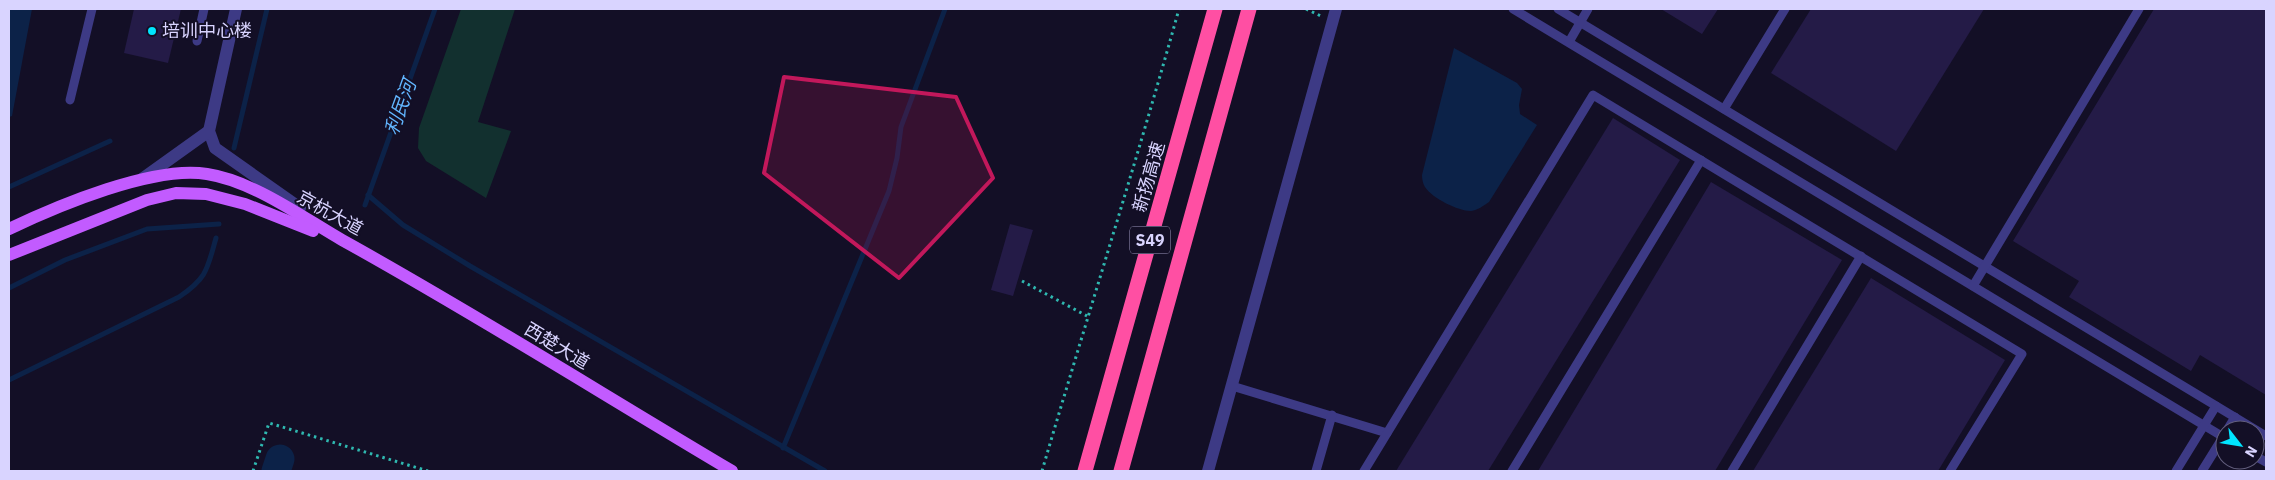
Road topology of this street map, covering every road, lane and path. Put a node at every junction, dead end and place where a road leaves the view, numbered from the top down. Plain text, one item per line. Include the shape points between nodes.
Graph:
1 (92, 9) edge
2 (204, 9) edge
3 (236, 9) edge
4 (1179, 9) edge
5 (1216, 9) edge
6 (1249, 9) edge
7 (1336, 9) edge
8 (1513, 9) edge
9 (1558, 9) edge
10 (1588, 9) edge
11 (1785, 9) edge
12 (2140, 9) edge
13 (1580, 22) junction
14 (197, 41) dead end
15 (1568, 42) junction
16 (70, 100) dead end
17 (1724, 109) junction
18 (209, 131) junction
19 (1701, 160) junction
20 (139, 181) junction
21 (9, 229) edge
22 (364, 252) junction
23 (9, 255) edge
24 (1861, 256) junction
25 (1985, 266) junction
26 (1022, 281) dead end
27 (1973, 286) junction
28 (1087, 316) junction
29 (1232, 386) junction
30 (2216, 406) junction
31 (1332, 415) junction
32 (2235, 417) junction
33 (2233, 420) edge
34 (2205, 425) junction
35 (2215, 430) edge
36 (1387, 433) junction
37 (2266, 436) edge
38 (2215, 450) edge
39 (253, 471) edge
40 (428, 471) edge
41 (732, 471) edge
42 (1042, 471) edge
43 (1086, 471) edge
44 (1121, 471) edge
45 (1208, 471) edge
46 (1316, 471) edge
47 (1364, 471) edge
48 (1512, 471) edge
49 (1732, 471) edge
50 (1950, 471) edge
51 (2176, 471) edge
52 (2202, 471) edge

1 - 16 lane
2 - 14 lane
3 - 18 street
4 - 28 path via 1140,151
5 - 43 highway, 新扬高速 / S49
6 - 44 highway, S49
7 - 29 street
8 - 15 lane
9 - 13 lane
10 - 13 lane
11 - 17 lane
12 - 25 lane
13 - 15 lane
13 - 17 lane
15 - 27 lane
17 - 25 lane
18 - 20 street
18 - 22 street via 215,148
19 - 24 lane
19 - 36 lane via 1593,95
19 - 48 lane
20 - 21 main road, 京杭大道 via 52,209
20 - 22 main road, 京杭大道 via 174,173 207,174 243,184
22 - 23 main road, 京杭大道 via 245,204 206,194 176,192 147,200
22 - 41 main road, 西楚大道
24 - 49 lane
24 - 50 lane via 2022,354
25 - 27 lane
25 - 30 lane
26 - 28 path
27 - 34 lane
28 - 42 path
29 - 31 lane
29 - 45 street
30 - 32 lane
30 - 34 lane
31 - 36 lane
31 - 46 lane
32 - 33 lane
32 - 37 lane
34 - 35 lane
34 - 51 lane
36 - 47 lane
38 - 52 lane
39 - 40 path via 269,423

